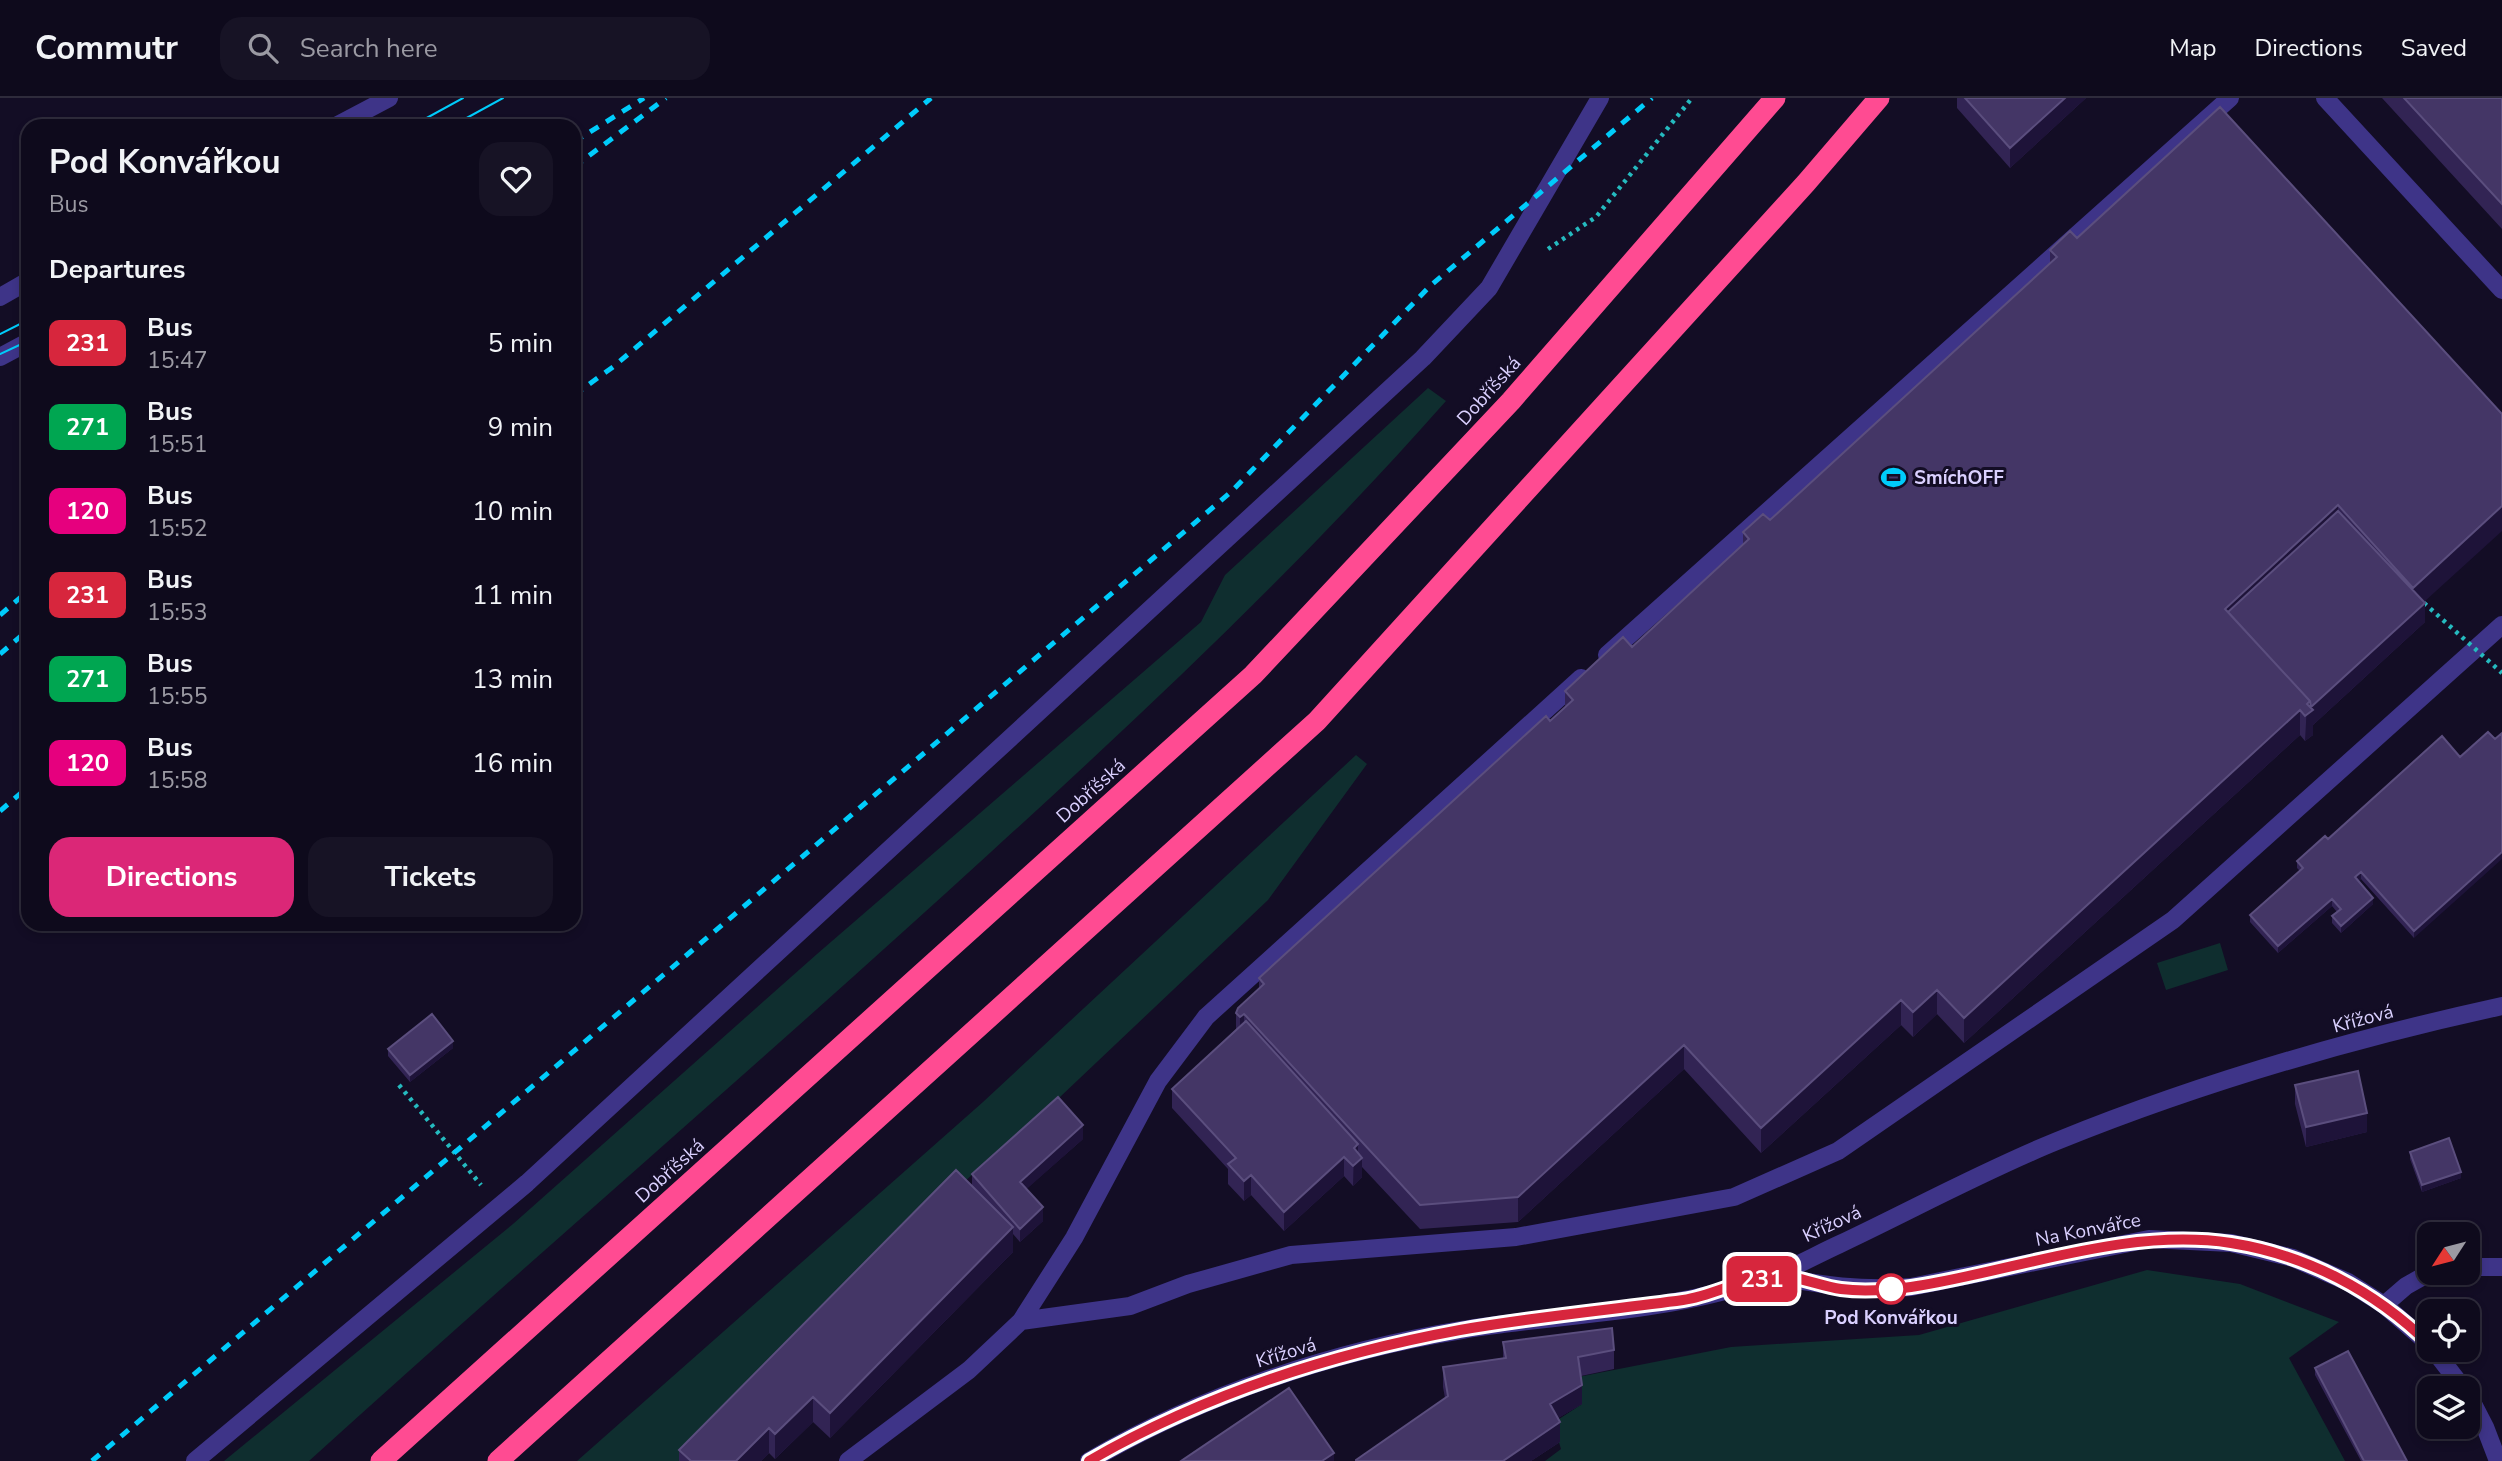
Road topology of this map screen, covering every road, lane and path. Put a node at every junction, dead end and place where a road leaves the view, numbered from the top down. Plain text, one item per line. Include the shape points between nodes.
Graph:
1 (389, 98) edge
2 (1600, 98) edge
3 (1692, 98) edge
4 (1775, 98) edge
5 (1879, 98) edge
6 (2230, 98) edge
7 (2325, 98) edge
8 (349, 119) edge
9 (1543, 253) dead end
10 (21, 285) edge
11 (2502, 290) edge
12 (0, 297) edge
13 (21, 345) edge
14 (0, 357) edge
15 (2424, 603) edge
16 (2502, 625) edge
17 (2502, 673) edge
18 (2502, 1006) edge
19 (399, 1085) dead end
20 (499, 1207) junction
21 (2480, 1267) edge
22 (2502, 1267) edge
23 (1773, 1276) junction
24 (2417, 1280) edge
25 (2384, 1305) junction
26 (1021, 1321) junction
27 (2417, 1334) edge
28 (2443, 1362) edge
29 (2454, 1376) edge
30 (2480, 1416) edge
31 (195, 1461) edge
32 (381, 1461) edge
33 (498, 1461) edge
34 (848, 1461) edge
35 (1089, 1461) edge
36 (2498, 1461) edge

1 - 8 street
2 - 20 street via 1489,288 1423,358
3 - 9 path via 1596,217
4 - 32 highway, Dobříšská via 1511,401 1253,675
5 - 33 highway via 1317,721
6 - 26 street via 1206,1017 1158,1081 1074,1238
7 - 11 street
10 - 12 street
13 - 14 street
15 - 17 path, bridge
16 - 26 street via 2173,920 1838,1151 1734,1197 1516,1237 1291,1255 1130,1306
18 - 23 street, Křížová via 2259,1069 2056,1141
19 - 20 path
20 - 31 street
21 - 22 street
23 - 25 street, Na Konvářce via 1843,1289 1911,1287 2149,1239 2176,1240 2231,1243 2293,1258 2348,1282
23 - 35 street, Křížová via 1699,1298 1459,1330 1361,1353 1192,1408
24 - 25 street
25 - 27 street, Na Konvářce
26 - 34 street via 969,1370
28 - 29 street
30 - 36 street

